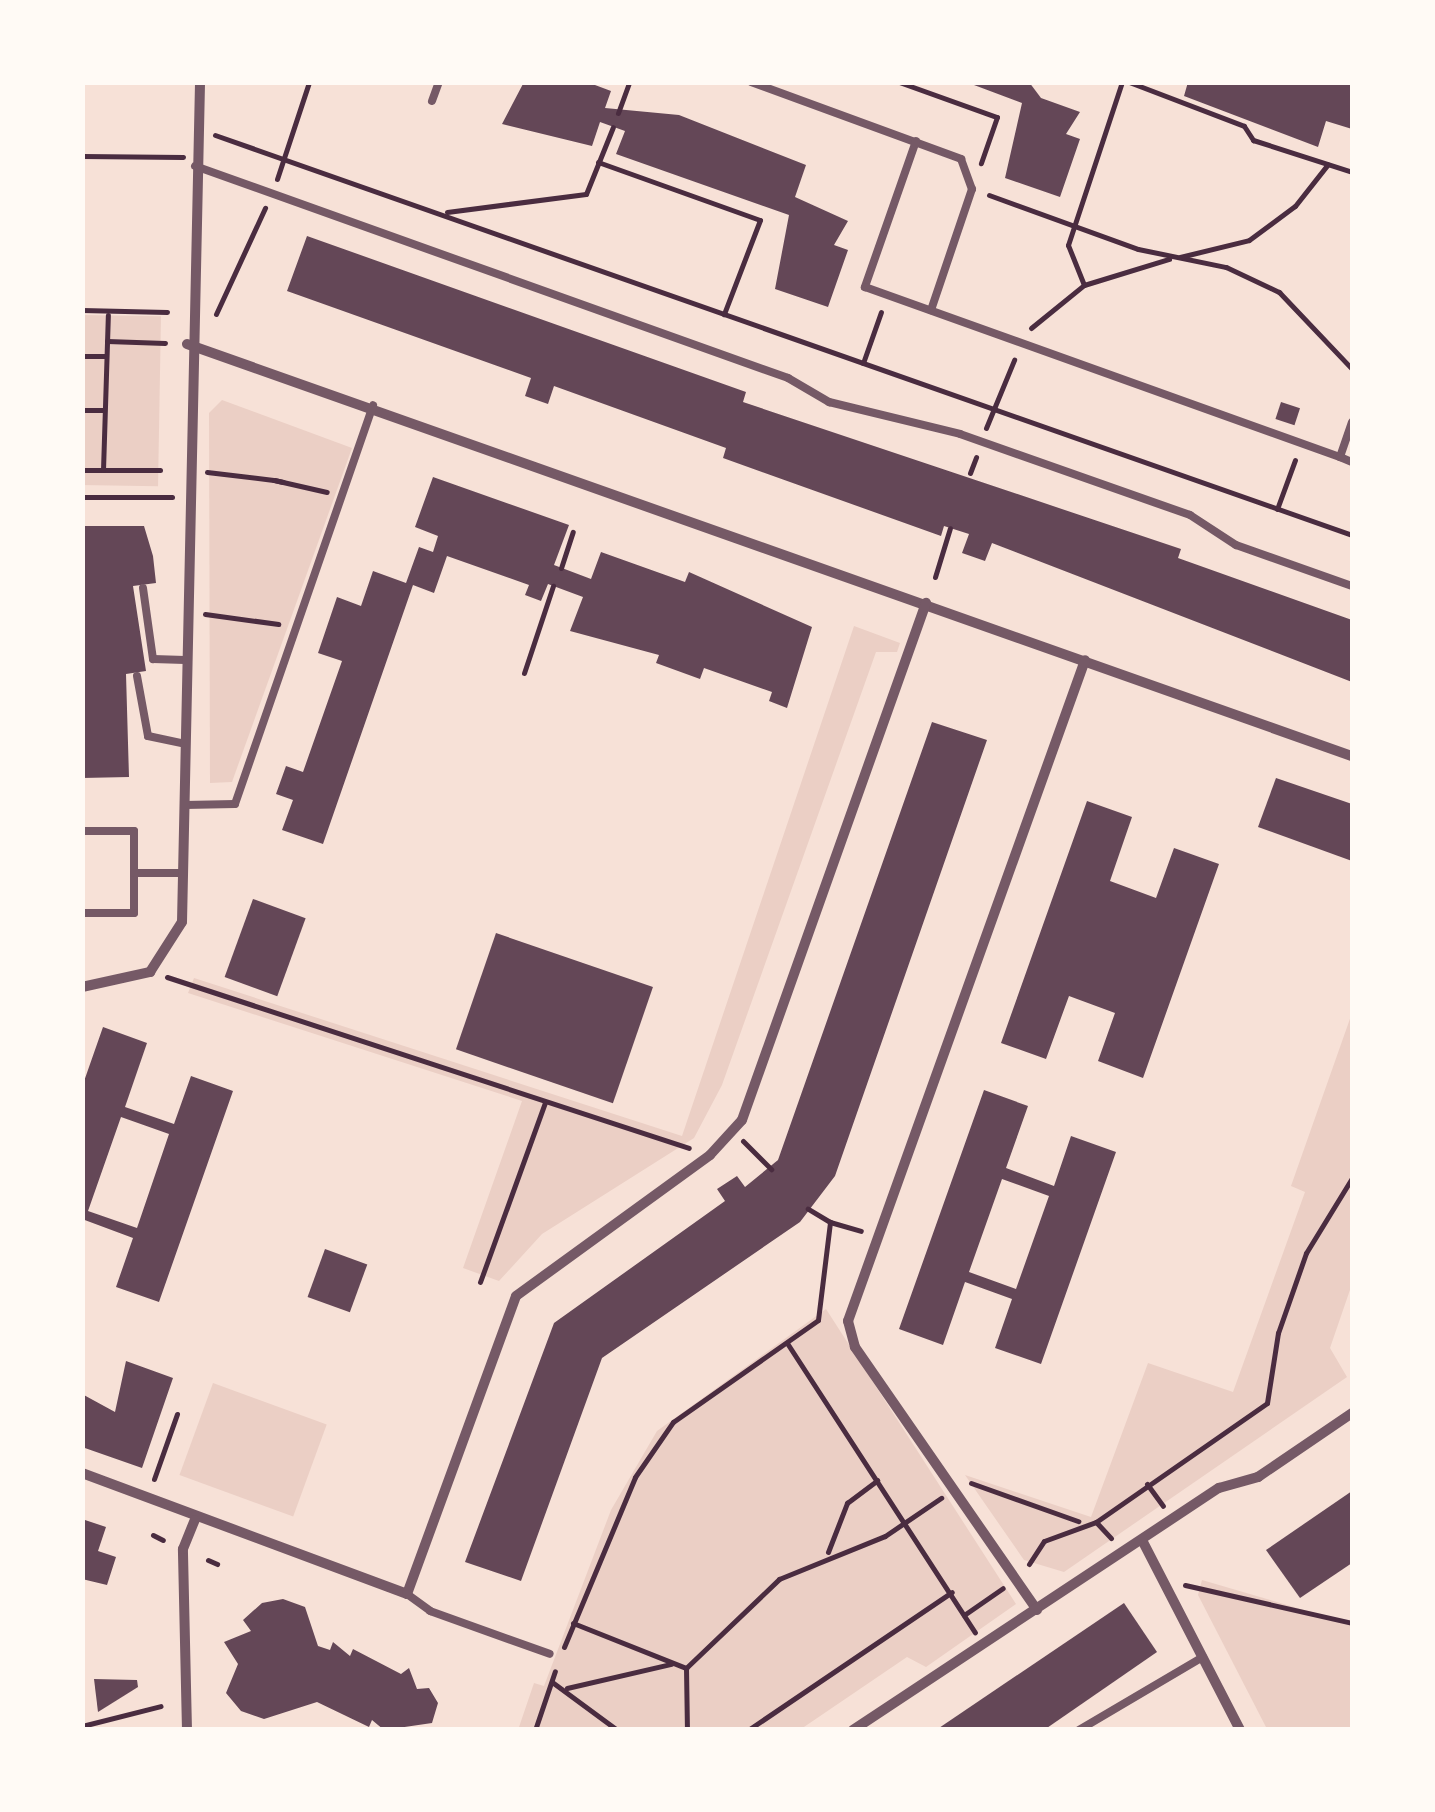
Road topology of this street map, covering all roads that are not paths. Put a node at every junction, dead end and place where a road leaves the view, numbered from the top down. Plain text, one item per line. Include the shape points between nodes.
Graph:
1 (200, 82) edge
2 (438, 82) edge
3 (751, 82) edge
4 (432, 102) dead end
5 (916, 141) junction
6 (195, 162) junction
7 (931, 310) junction
8 (187, 344) junction
9 (373, 405) junction
10 (1352, 422) edge
11 (1340, 458) junction
12 (1352, 462) edge
13 (1352, 586) edge
14 (143, 588) dead end
15 (926, 603) junction
16 (186, 660) junction
17 (1085, 660) junction
18 (137, 676) dead end
19 (186, 744) junction
20 (1352, 756) edge
21 (185, 804) junction
22 (82, 831) edge
23 (134, 872) junction
24 (185, 873) junction
25 (82, 913) edge
26 (82, 987) edge
27 (1352, 1413) edge
28 (82, 1473) edge
29 (195, 1520) junction
30 (1142, 1540) junction
31 (407, 1594) junction
32 (1036, 1610) junction
33 (550, 1654) dead end
34 (1202, 1657) junction
35 (188, 1730) edge
36 (854, 1730) edge
37 (1079, 1730) edge
38 (1240, 1730) edge

1 - 6 street
2 - 4 lane
3 - 5 lane
5 - 7 lane via 961,159 972,190
5 - 7 lane via 865,287
6 - 8 street
6 - 13 lane via 788,378 829,402 981,442
7 - 11 lane
8 - 9 street
8 - 16 street
9 - 15 street
9 - 21 lane via 235,804
10 - 11 lane
11 - 12 lane
14 - 16 lane via 153,659
15 - 17 street
15 - 31 street via 734,1132 516,1296
16 - 19 street
17 - 20 street
17 - 32 street via 849,1335
18 - 19 lane via 148,736
19 - 21 street
21 - 24 street
22 - 23 lane via 134,831
23 - 24 lane
23 - 25 lane via 134,913
24 - 26 street via 182,922 150,972
27 - 30 street
28 - 29 street
29 - 31 street
29 - 35 street via 183,1549
30 - 32 street
30 - 34 street
31 - 33 lane via 430,1611
32 - 36 street
34 - 37 lane
34 - 38 street

